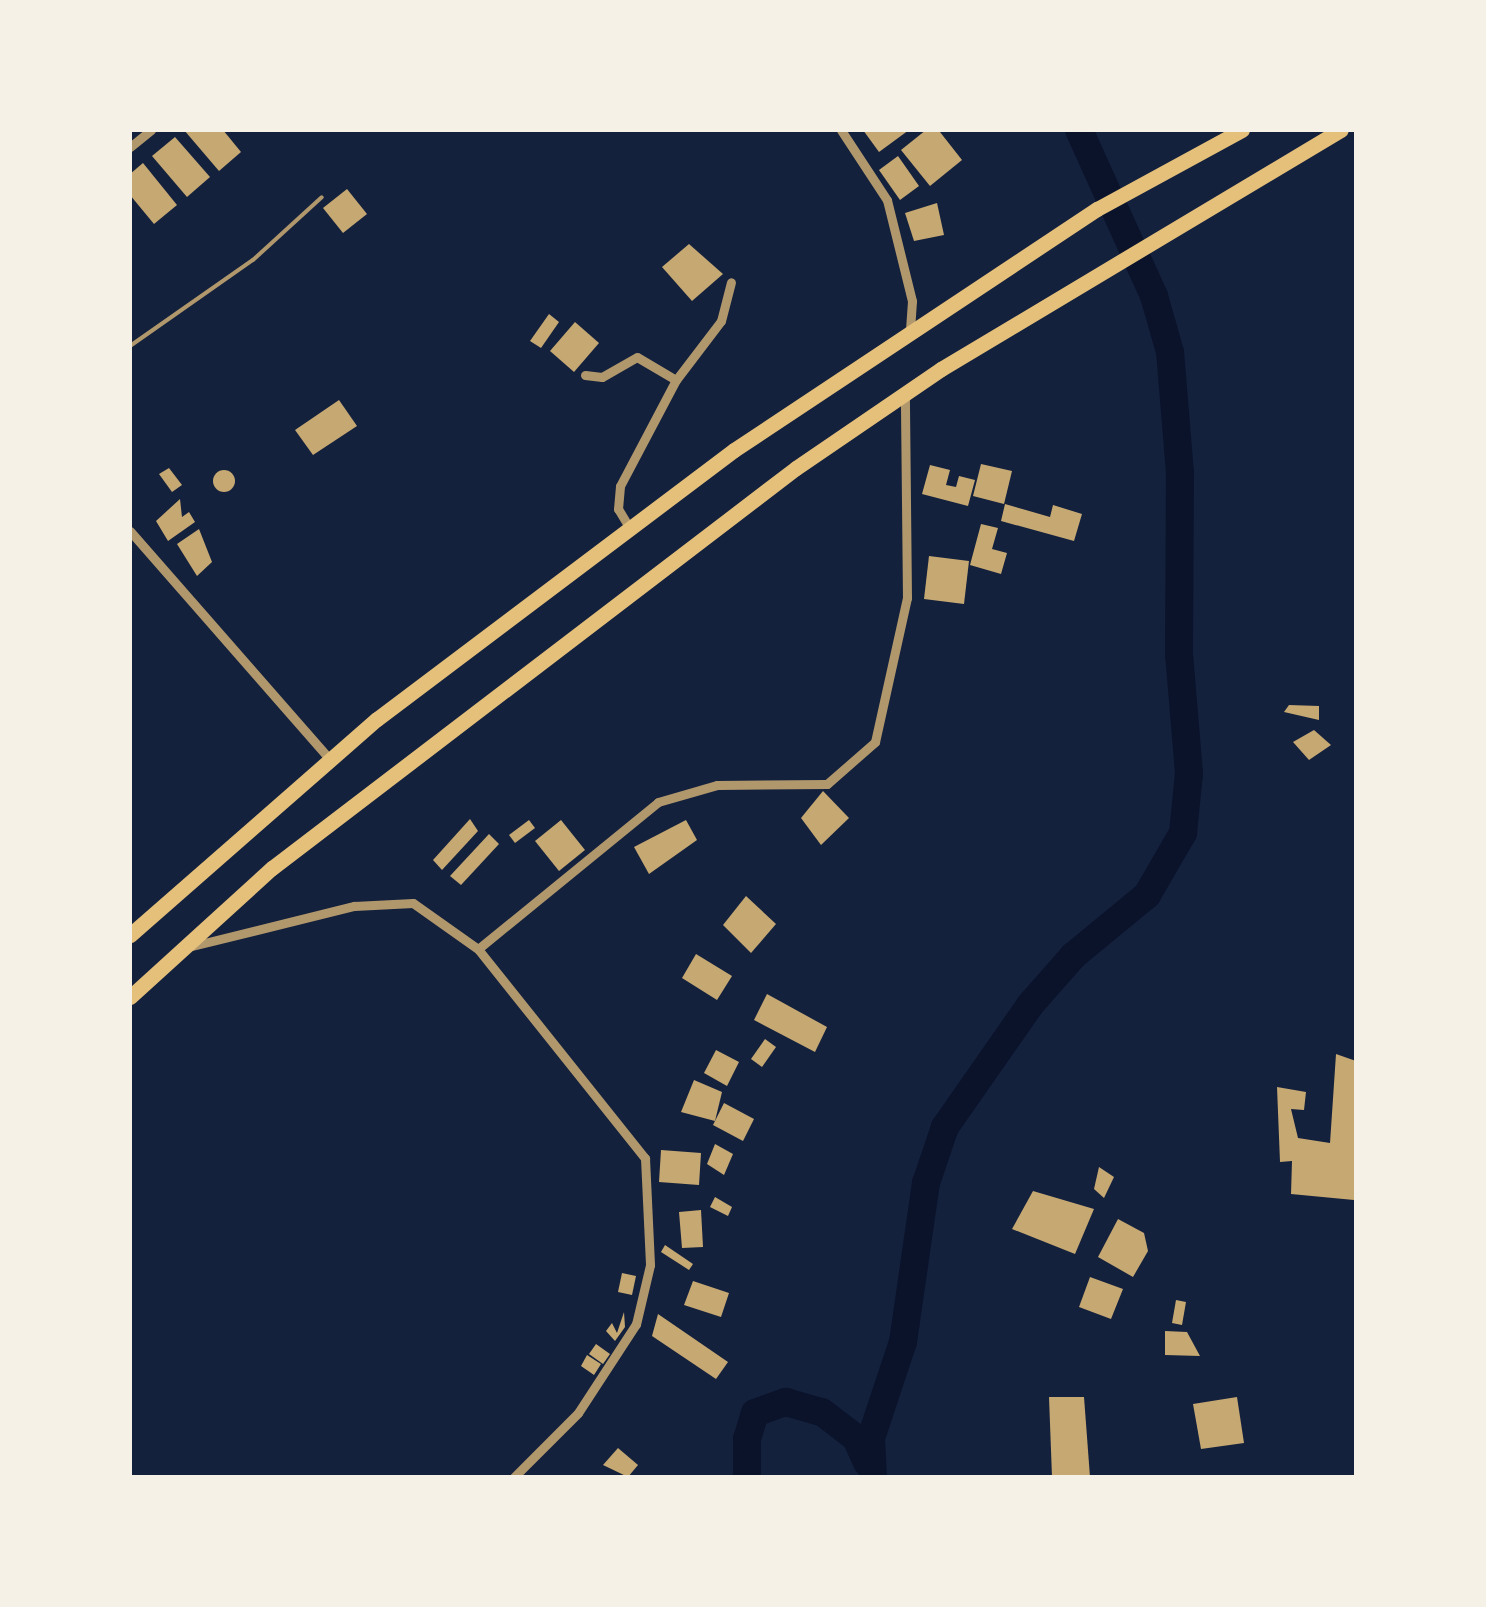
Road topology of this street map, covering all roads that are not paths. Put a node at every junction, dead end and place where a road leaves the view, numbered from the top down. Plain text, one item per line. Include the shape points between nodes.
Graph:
1 (151, 130) edge
2 (841, 130) edge
3 (1242, 130) edge
4 (1341, 130) edge
5 (130, 147) edge
6 (322, 197) dead end
7 (732, 282) dead end
8 (910, 333) junction
9 (130, 346) edge
10 (585, 375) dead end
11 (676, 380) junction
12 (905, 394) junction
13 (629, 527) junction
14 (130, 531) edge
15 (330, 758) junction
16 (130, 934) edge
17 (184, 948) junction
18 (478, 949) junction
19 (130, 997) edge
20 (514, 1477) edge

1 - 5 street
2 - 8 street via 886,200 912,301
3 - 8 highway via 1097,209
4 - 12 highway
6 - 9 lane via 254,260
7 - 11 street via 721,321
8 - 13 highway
10 - 11 street via 602,378 637,357
11 - 13 street via 620,486 618,508
12 - 17 highway via 562,640 272,868
12 - 18 street via 907,598 875,742 827,784 717,785 658,802
13 - 15 highway
14 - 15 street
15 - 16 highway
17 - 18 street via 354,906 414,903
17 - 19 highway
18 - 20 street via 645,1158 650,1265 636,1324 578,1414

